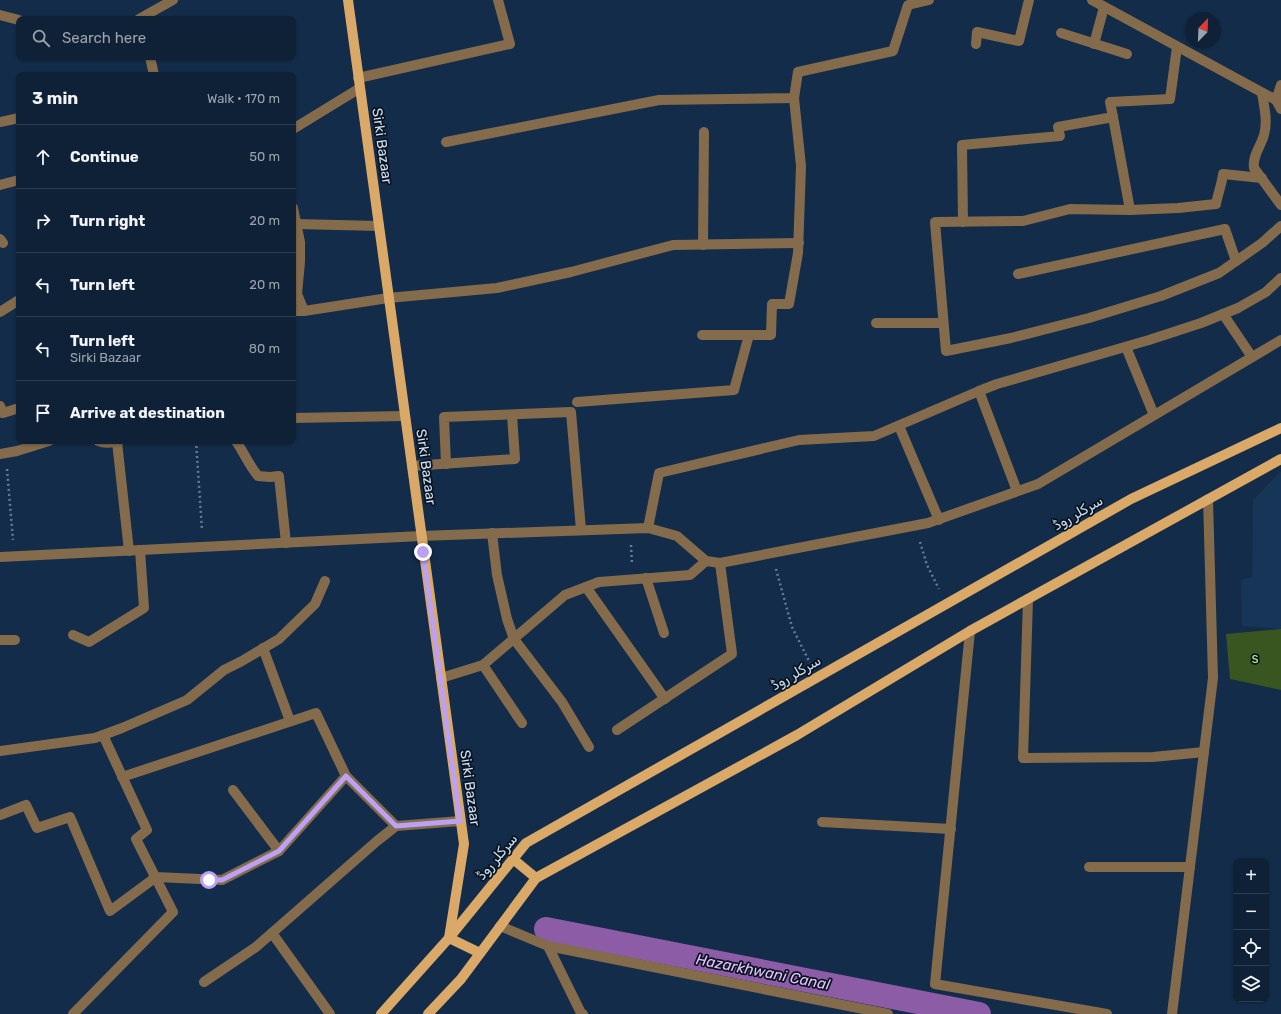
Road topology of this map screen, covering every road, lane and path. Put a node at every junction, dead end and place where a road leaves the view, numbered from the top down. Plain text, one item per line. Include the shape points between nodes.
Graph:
1 (348, 0) edge
2 (498, 0) edge
3 (929, 0) edge
4 (1029, 0) edge
5 (169, 1) edge
6 (907, 2) edge
7 (1099, 3) edge
8 (0, 15) edge
9 (145, 16) edge
10 (16, 19) edge
11 (1061, 33) dead end
12 (976, 44) dead end
13 (1094, 44) junction
14 (1177, 47) junction
15 (1127, 54) dead end
16 (151, 60) edge
17 (153, 72) edge
18 (359, 83) junction
19 (1281, 84) edge
20 (1262, 93) junction
21 (794, 98) junction
22 (1278, 105) edge
23 (1112, 117) junction
24 (16, 119) edge
25 (0, 122) edge
26 (296, 127) edge
27 (704, 132) dead end
28 (446, 142) dead end
29 (1262, 178) junction
30 (16, 181) edge
31 (0, 185) edge
32 (1281, 205) edge
33 (1130, 210) junction
34 (963, 222) junction
35 (296, 224) joint
36 (379, 226) junction
37 (1281, 226) edge
38 (799, 243) junction
39 (703, 245) junction
40 (1236, 261) junction
41 (1018, 274) dead end
42 (1281, 278) edge
43 (388, 298) junction
44 (16, 302) edge
45 (296, 311) edge
46 (304, 311) junction
47 (0, 312) edge
48 (1223, 314) junction
49 (876, 323) dead end
50 (943, 323) junction
51 (702, 335) dead end
52 (749, 335) junction
53 (1281, 340) edge
54 (1126, 347) junction
55 (1252, 357) junction
56 (979, 391) junction
57 (577, 402) dead end
58 (0, 406) edge
59 (16, 409) edge
60 (512, 415) junction
61 (1154, 415) junction
62 (405, 416) junction
63 (296, 418) edge
64 (899, 426) junction
65 (1281, 428) edge
66 (39, 444) edge
67 (118, 444) edge
68 (196, 444) edge
69 (238, 444) edge
70 (3, 453) edge
71 (1281, 459) edge
72 (446, 464) junction
73 (412, 466) junction
74 (1017, 491) junction
75 (1208, 499) junction
76 (938, 520) junction
77 (915, 526) junction
78 (631, 528) junction
79 (648, 528) junction
80 (581, 530) junction
81 (492, 533) junction
82 (421, 536) junction
83 (286, 543) junction
84 (204, 547) junction
85 (140, 550) junction
86 (129, 551) junction
87 (772, 553) junction
88 (14, 556) junction
89 (0, 557) edge
90 (706, 561) junction
91 (720, 563) junction
92 (646, 578) junction
93 (632, 579) junction
94 (325, 581) dead end
95 (586, 587) junction
96 (1028, 599) junction
97 (947, 604) junction
98 (970, 631) junction
99 (664, 633) dead end
100 (73, 635) dead end
101 (514, 639) junction
102 (0, 640) edge
103 (15, 640) dead end
104 (263, 648) junction
105 (484, 665) junction
106 (817, 677) junction
107 (441, 678) junction
108 (665, 699) junction
109 (290, 722) junction
110 (522, 723) dead end
111 (617, 730) dead end
112 (103, 735) junction
113 (589, 747) dead end
114 (0, 751) edge
115 (1204, 752) junction
116 (346, 776) junction
117 (122, 777) junction
118 (233, 790) dead end
119 (0, 815) edge
120 (460, 821) junction
121 (822, 822) dead end
122 (396, 826) junction
123 (951, 829) junction
124 (279, 851) junction
125 (513, 859) junction
126 (1089, 867) dead end
127 (1190, 867) junction
128 (156, 877) junction
129 (536, 878) junction
130 (500, 926) junction
131 (272, 933) junction
132 (449, 938) junction
133 (548, 946) junction
134 (480, 954) junction
135 (204, 982) dead end
136 (845, 1010) edge
137 (73, 1014) edge
138 (330, 1014) edge
139 (381, 1014) edge
140 (428, 1014) edge
141 (581, 1014) edge
142 (888, 1014) edge
143 (1107, 1014) edge
144 (1172, 1014) edge

1 - 18 main road, Sirki Bazaar
2 - 18 street via 510,44
3 - 6 street
4 - 12 street via 1019,41 977,32
5 - 9 street
6 - 21 street via 893,51 798,72
7 - 13 street
7 - 14 street
8 - 10 street
11 - 13 street
13 - 15 street
14 - 20 street
14 - 23 street via 1170,99 1110,102
16 - 17 street
18 - 26 street
18 - 36 main road, Sirki Bazaar
19 - 22 street
20 - 22 street
20 - 29 street via 1266,119 1264,134 1253,161 1254,168
21 - 28 street via 659,100
21 - 38 street via 801,166
23 - 33 street
23 - 34 street via 1058,127 1060,136 962,145
24 - 25 street
27 - 39 street
29 - 32 street
29 - 33 street via 1223,174 1216,204
30 - 31 street
33 - 34 street via 1070,209 1023,221
34 - 50 street via 935,222
35 - 36 street
35 - 46 street via 300,242 297,294
36 - 43 main road, Sirki Bazaar
37 - 40 street
38 - 39 street
38 - 52 street via 789,304 772,304 771,334
39 - 43 street via 673,245 497,288
40 - 41 street via 1225,229
40 - 50 street via 1219,273 1161,296 1011,338 946,351
42 - 48 street via 1266,292
43 - 46 street
43 - 62 main road, Sirki Bazaar
44 - 47 street
45 - 46 street
48 - 54 street
48 - 55 street
49 - 50 street
51 - 52 street
52 - 57 street via 734,390
53 - 55 street
54 - 56 street
54 - 61 street
55 - 61 street
56 - 64 street
56 - 74 street
58 - 59 street via 3,413
60 - 72 street via 515,459
60 - 72 street via 444,417
60 - 80 street via 571,412
61 - 74 street via 1038,484
62 - 63 street
62 - 73 main road, Sirki Bazaar
64 - 76 street
64 - 79 street via 874,436 799,440 660,473
65 - 97 main road, سرکلر روڈ via 1131,499
66 - 70 street
67 - 86 street
68 - 84 path
69 - 83 street via 248,464 258,476 279,476
70 - 88 path
71 - 75 main road
72 - 73 street
73 - 82 main road, Sirki Bazaar
74 - 76 street
75 - 96 main road
75 - 115 street via 1213,678
76 - 77 street
77 - 87 street
77 - 97 path via 927,564
78 - 79 street
78 - 80 street
78 - 93 path
79 - 90 street via 677,536
80 - 81 street
81 - 82 street
81 - 101 street via 506,619
82 - 83 street
82 - 107 main road, Sirki Bazaar
83 - 84 street
84 - 85 street
85 - 86 street
85 - 100 street via 144,608 89,642
86 - 88 street
87 - 91 street
87 - 106 path via 792,627
88 - 89 street
90 - 91 street
90 - 92 street via 690,575
91 - 108 street via 732,654
92 - 93 street
92 - 99 street
93 - 95 street via 599,582
94 - 104 street via 316,604 279,638
95 - 101 street via 566,595
95 - 108 street
96 - 98 main road
96 - 115 street via 1023,758 1153,757
97 - 106 main road, سرکلر روڈ
98 - 123 street
98 - 129 main road via 797,735
101 - 105 street
101 - 113 street via 562,702
102 - 103 street
104 - 109 street
104 - 112 street via 224,670 187,700
105 - 107 street
105 - 110 street
106 - 125 main road, سرکلر روڈ via 526,843
107 - 120 main road, Sirki Bazaar
108 - 111 street
109 - 116 street via 316,713
109 - 117 street
112 - 114 street
112 - 117 street
115 - 127 street
116 - 122 street
116 - 124 street
117 - 128 street via 147,830 136,839
118 - 124 street
119 - 128 street via 26,805 37,828 70,817 110,911
120 - 122 street
120 - 132 main road, Sirki Bazaar via 464,844
121 - 123 street
122 - 131 street
123 - 143 street via 936,984
124 - 128 street via 222,880
125 - 129 main road
125 - 132 main road, سرکلر روڈ
126 - 127 street
127 - 144 street
128 - 137 street via 173,912
129 - 130 main road
130 - 133 street
130 - 134 main road
131 - 135 street via 256,947
131 - 138 street
132 - 134 main road
132 - 139 main road, سرکلر روڈ
133 - 136 street
133 - 141 street
134 - 140 main road via 461,979
136 - 142 street

